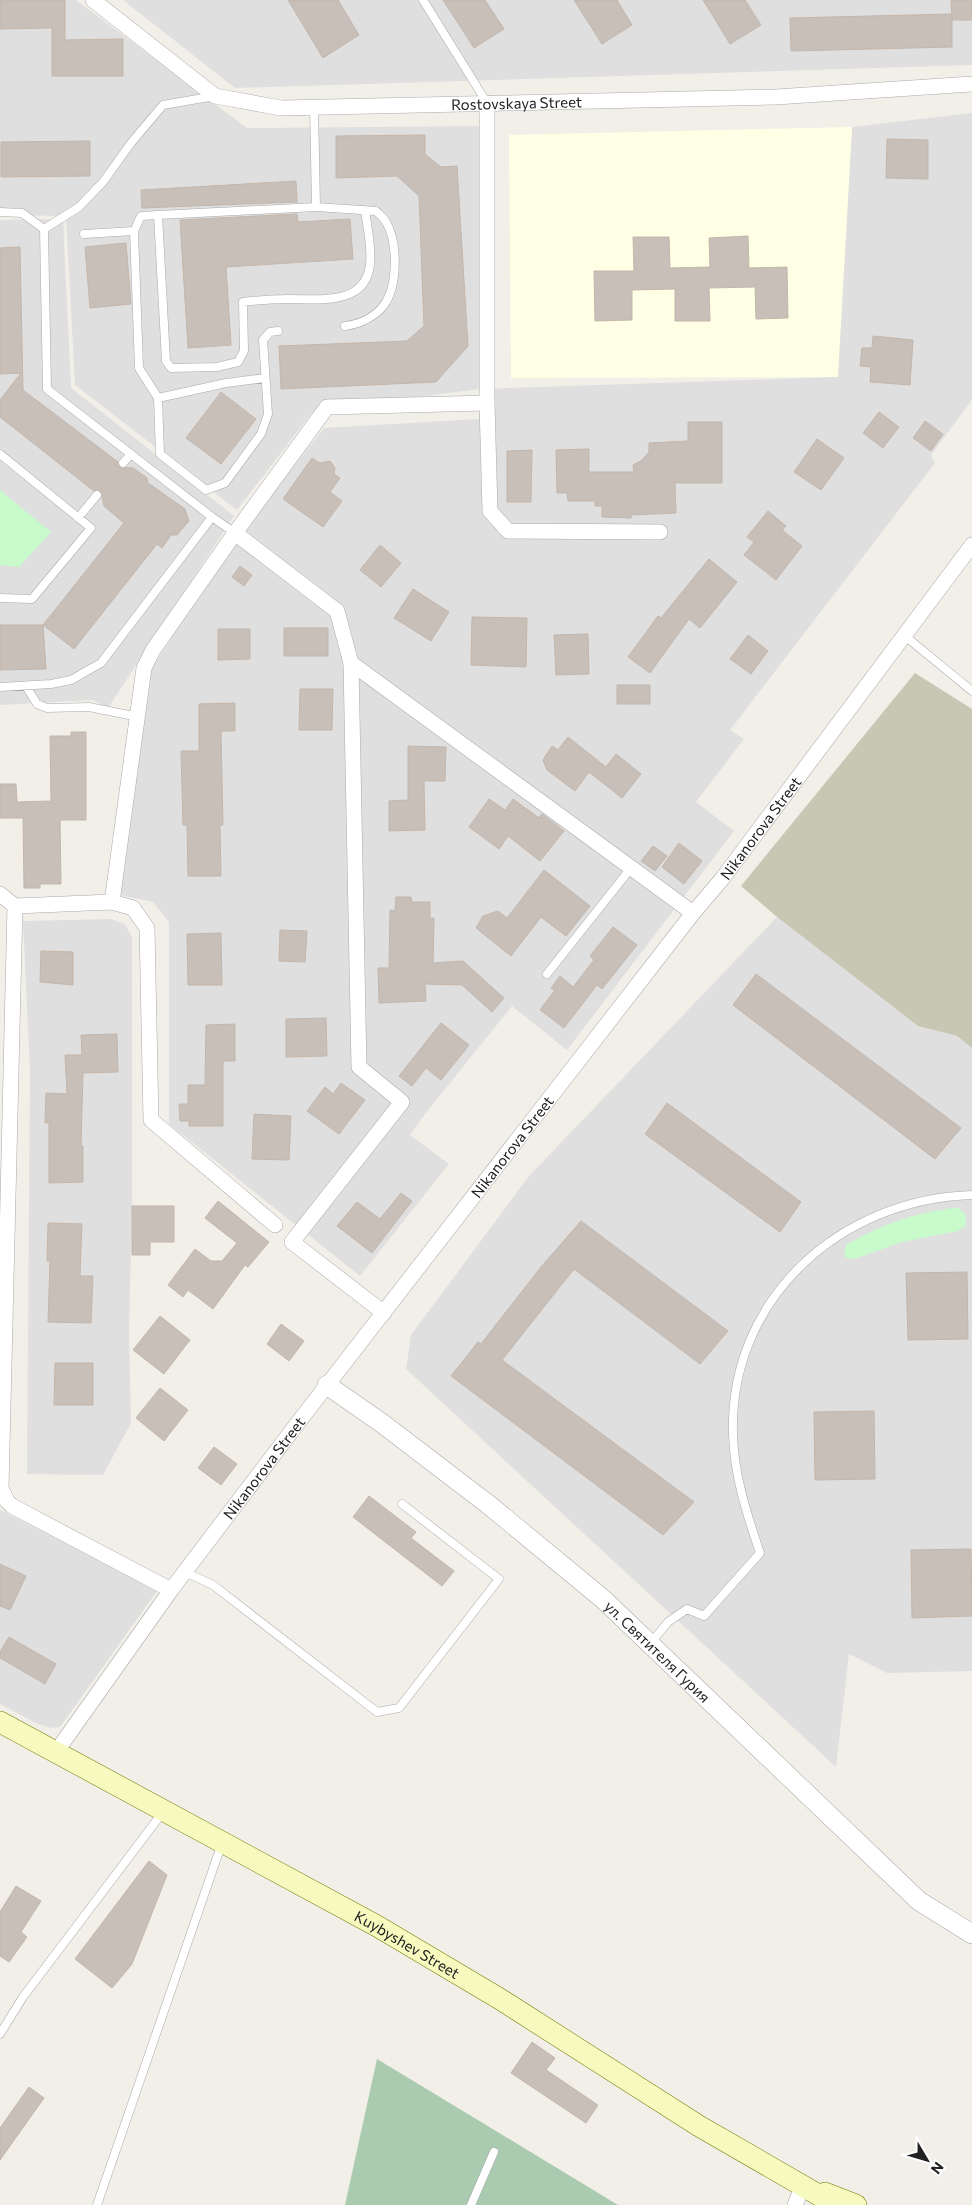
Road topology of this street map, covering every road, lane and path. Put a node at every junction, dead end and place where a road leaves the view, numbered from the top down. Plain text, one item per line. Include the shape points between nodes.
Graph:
1 (93, 0) edge
2 (423, 0) edge
3 (972, 84) edge
4 (215, 96) junction
5 (487, 103) junction
6 (314, 107) junction
7 (316, 207) junction
8 (365, 210) junction
9 (0, 212) edge
10 (158, 215) junction
11 (44, 229) junction
12 (134, 232) junction
13 (84, 234) dead end
14 (345, 326) dead end
15 (278, 331) dead end
16 (265, 378) junction
17 (158, 398) junction
18 (488, 403) junction
19 (0, 454) edge
20 (131, 454) junction
21 (123, 463) dead end
22 (97, 495) dead end
23 (212, 517) junction
24 (78, 518) junction
25 (660, 532) dead end
26 (235, 533) junction
27 (972, 545) edge
28 (0, 598) edge
29 (905, 636) junction
30 (351, 663) junction
31 (0, 686) edge
32 (26, 686) junction
33 (972, 691) edge
34 (139, 717) junction
35 (631, 868) junction
36 (0, 894) edge
37 (112, 902) junction
38 (15, 906) junction
39 (693, 913) junction
40 (547, 974) dead end
41 (972, 1195) edge
42 (275, 1225) dead end
43 (384, 1312) junction
44 (327, 1385) junction
45 (5, 1498) edge
46 (402, 1504) dead end
47 (185, 1572) junction
48 (171, 1590) junction
49 (650, 1644) junction
50 (0, 1722) edge
51 (56, 1752) junction
52 (165, 1810) junction
53 (222, 1841) junction
54 (972, 1934) edge
55 (0, 2034) edge
56 (494, 2152) dead end
57 (803, 2185) junction
58 (97, 2205) edge
59 (470, 2205) edge
60 (795, 2205) edge
61 (836, 2205) edge
62 (856, 2205) edge

1 - 4 street, Rostovskaya Street
2 - 5 lane
3 - 5 street, Rostovskaya Street via 776,97
4 - 6 street, Rostovskaya Street via 281,108
4 - 11 lane via 163,105 104,182 79,206
5 - 6 street, Rostovskaya Street
5 - 18 street
6 - 7 lane
7 - 8 lane
7 - 10 lane
8 - 10 lane via 370,265 363,284 352,294 331,300 243,302 244,350 238,362 217,367 171,368 166,361
8 - 14 lane via 376,211 386,222 395,265 394,280 385,304 378,311 358,324
9 - 11 lane via 22,213
10 - 12 lane via 141,216
11 - 20 lane via 47,389
12 - 13 lane
12 - 17 lane via 139,368
15 - 16 lane via 270,332 263,340
16 - 17 lane
16 - 17 lane via 268,414 261,434 225,483 206,490 160,454
18 - 25 street via 490,511 508,531
18 - 26 street via 328,407
19 - 24 lane
20 - 21 lane
20 - 23 lane
22 - 24 lane
23 - 26 lane
23 - 32 lane via 101,663 72,680
24 - 28 lane via 90,528 32,599
26 - 30 street via 337,611
26 - 34 street via 144,668
27 - 29 street, Nikanorova Street
29 - 33 lane
29 - 39 street, Nikanorova Street
30 - 35 street
30 - 43 street via 359,1067 402,1102 292,1242
31 - 32 lane
32 - 34 lane via 37,704 47,708 89,707
34 - 37 street
35 - 39 street
35 - 40 lane
36 - 38 street
37 - 38 street
37 - 42 street via 133,908 147,928 151,1120
38 - 45 street via 1,1488
39 - 43 street, Nikanorova Street
41 - 49 lane via 906,1204 862,1221 811,1256 775,1298 752,1339 741,1370 734,1409 734,1456 738,1480 760,1553 704,1616 687,1609 668,1622
43 - 44 street, Nikanorova Street
44 - 47 street, Nikanorova Street
44 - 49 street, ул. Святителя Гурия via 489,1505 603,1599
45 - 48 street
46 - 47 lane via 499,1579 399,1708 377,1712 213,1585
47 - 48 street, Nikanorova Street
48 - 51 street, Nikanorova Street
49 - 54 street, ул. Святителя Гурия via 913,1896
50 - 51 main road, Kuybyshev Street
51 - 52 main road, Kuybyshev Street
52 - 53 main road, Kuybyshev Street
52 - 55 lane via 23,1998
53 - 57 main road, Kuybyshev Street via 377,1926 500,1999 699,2126
53 - 58 lane
56 - 59 lane
57 - 60 street
57 - 61 main road
57 - 62 main road

